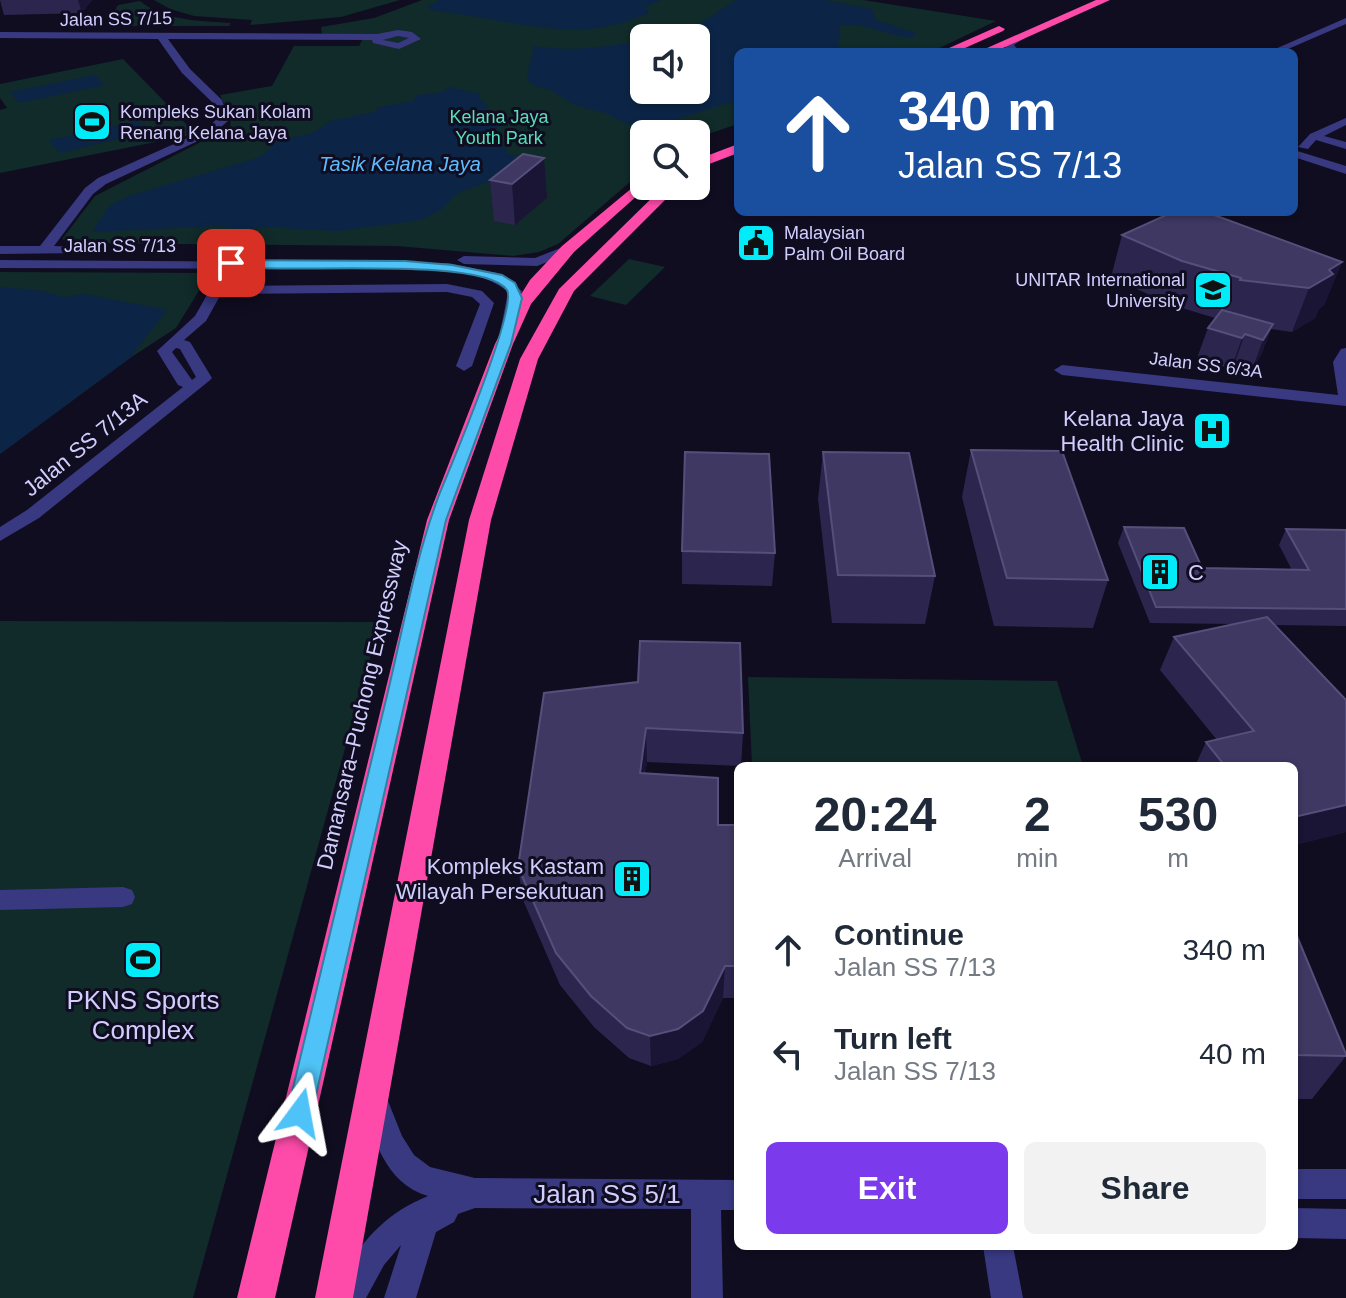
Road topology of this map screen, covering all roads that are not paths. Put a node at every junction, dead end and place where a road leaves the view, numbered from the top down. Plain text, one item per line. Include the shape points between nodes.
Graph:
1 (1092, 0) edge
2 (1105, 0) edge
3 (1017, 21) dead end
4 (1346, 21) edge
5 (0, 35) edge
6 (160, 35) junction
7 (252, 37) junction
8 (1021, 37) junction
9 (955, 48) edge
10 (983, 48) edge
11 (994, 48) edge
12 (1011, 48) edge
13 (1282, 48) edge
14 (1346, 121) edge
15 (734, 135) edge
16 (1314, 136) junction
17 (710, 144) edge
18 (1346, 146) edge
19 (1298, 147) edge
20 (1298, 148) edge
21 (1298, 148) edge
22 (734, 150) edge
23 (710, 159) edge
24 (1346, 161) edge
25 (1346, 170) edge
26 (630, 194) edge
27 (658, 200) edge
28 (568, 249) junction
29 (0, 250) edge
30 (44, 250) junction
31 (231, 258) junction
32 (0, 264) edge
33 (218, 290) junction
34 (504, 344) junction
35 (1346, 352) edge
36 (464, 366) dead end
37 (1062, 370) dead end
38 (1346, 399) edge
39 (0, 535) edge
40 (123, 897) dead end
41 (0, 900) edge
42 (372, 1092) junction
43 (1298, 1184) edge
44 (1346, 1184) edge
45 (475, 1193) junction
46 (706, 1195) junction
47 (734, 1195) edge
48 (1298, 1223) edge
49 (1346, 1224) edge
50 (999, 1250) edge
51 (256, 1298) edge
52 (334, 1298) edge
53 (349, 1298) edge
54 (400, 1298) edge
55 (707, 1298) edge
56 (1007, 1298) edge

1 - 10 highway
2 - 8 highway
3 - 9 highway
4 - 13 street
5 - 6 street, Jalan SS 7/15
6 - 7 street
6 - 7 street, Jalan SS 7/15
6 - 30 street via 218,102 225,118 209,132 102,181
7 - 7 street via 377,39 356,37
8 - 11 highway
8 - 12 street via 1008,45
14 - 16 street
15 - 17 highway
16 - 18 street
16 - 19 street
20 - 24 street
21 - 25 street
22 - 23 highway
26 - 28 highway, Damansara–Puchong Expressway
27 - 42 highway via 567,289 529,359 480,520
28 - 31 street, Jalan SS 7/13 via 525,264
28 - 34 highway, Damansara–Puchong Expressway via 536,284
29 - 30 street, Jalan SS 7/13
30 - 31 street, Jalan SS 7/13
31 - 32 street, Jalan SS 7/13
31 - 33 street, Jalan SS 7/13A
31 - 34 street, Jalan SS 7/13 via 405,265 490,276 515,291
33 - 36 street via 435,288 477,294 487,303
33 - 39 street, Jalan SS 7/13A via 201,318 164,351 183,382 195,385
34 - 51 highway, Damansara–Puchong Expressway via 438,520
35 - 38 street via 1341,362
37 - 38 street, Jalan SS 6/3A
40 - 41 street
42 - 45 street, Jalan SS 5/1 via 404,1165 423,1180
42 - 52 highway
43 - 44 street
45 - 46 street, Jalan SS 5/1
45 - 53 street, Jalan SS 5/1 via 399,1224 381,1243
45 - 54 street via 425,1222
46 - 47 street, Jalan SS 5/1
46 - 55 street
48 - 49 street
50 - 56 street

